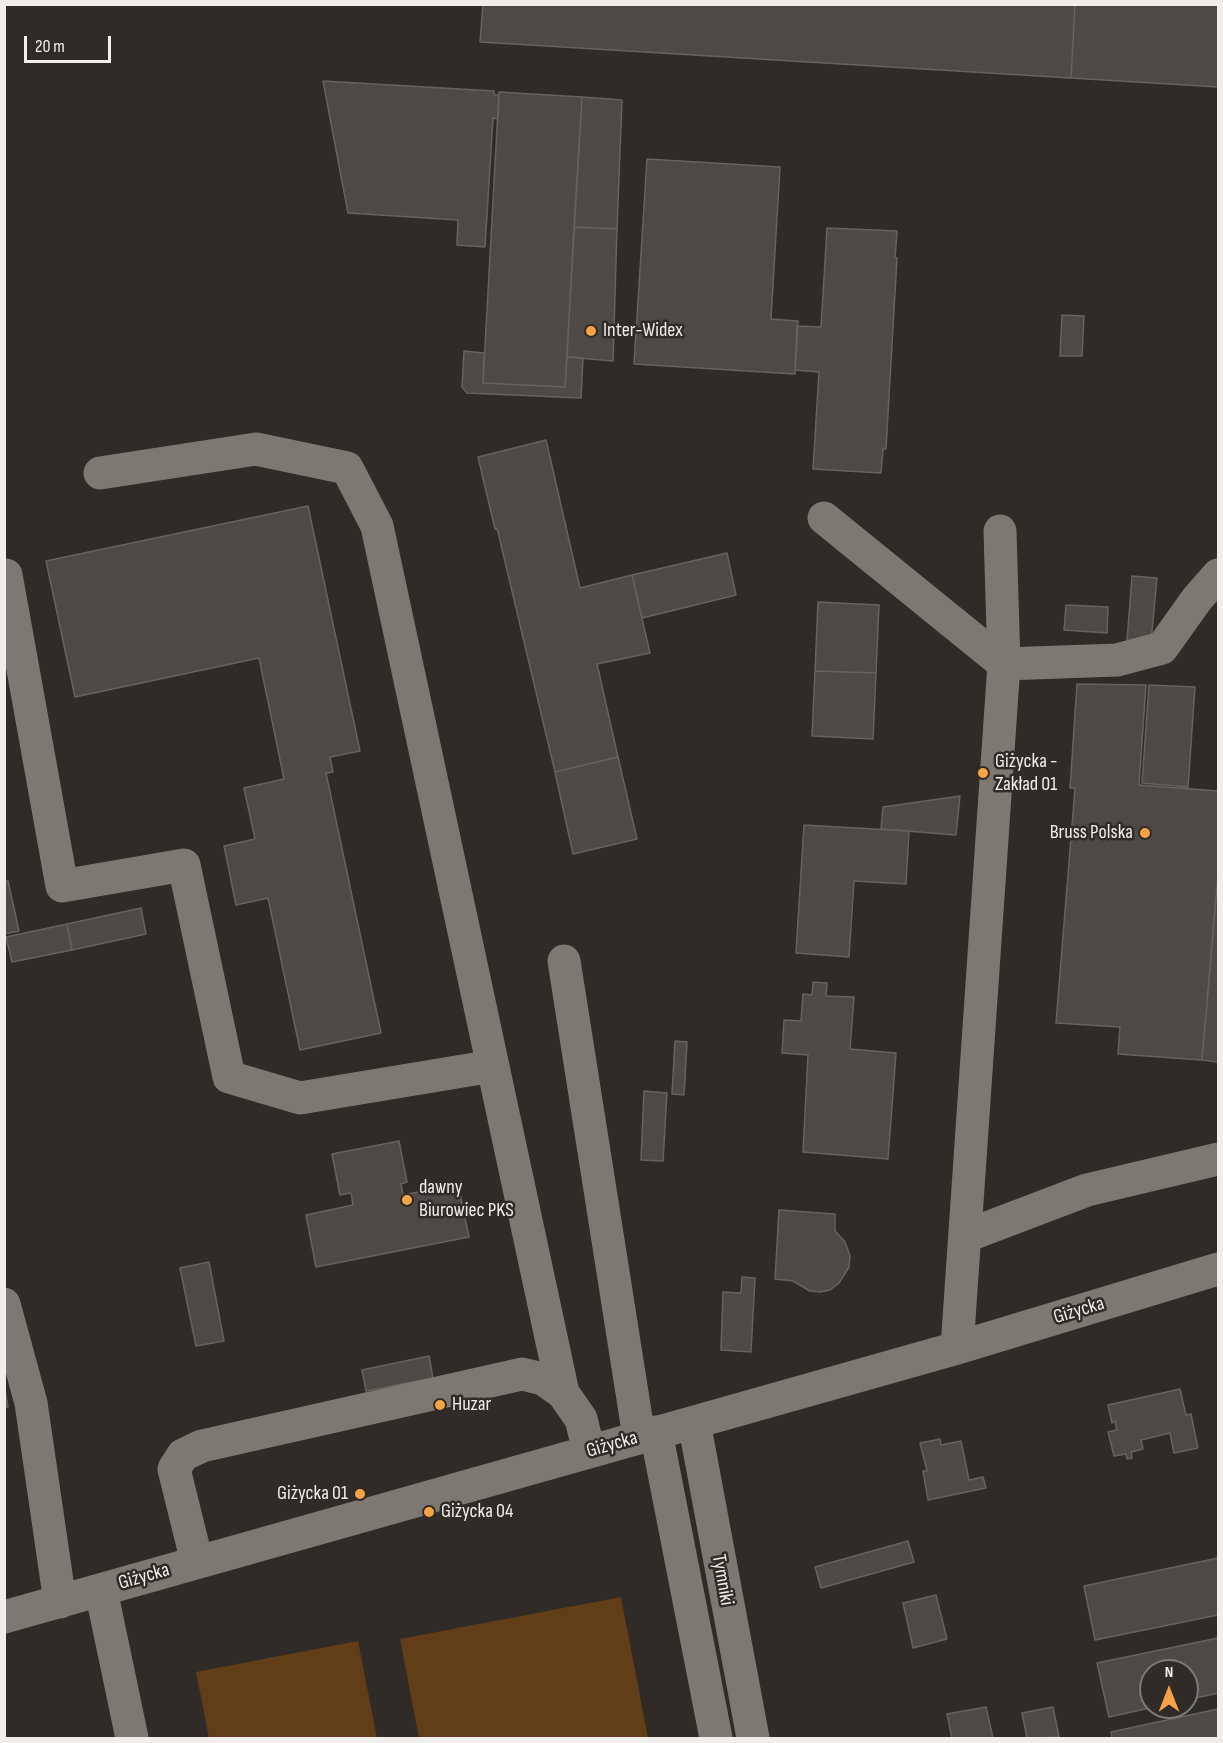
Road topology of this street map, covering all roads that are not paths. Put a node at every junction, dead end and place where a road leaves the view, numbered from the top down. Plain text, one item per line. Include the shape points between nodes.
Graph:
1 (100, 473) dead end
2 (824, 518) dead end
3 (1000, 531) dead end
4 (6, 575) dead end
5 (1218, 575) edge
6 (1004, 664) junction
7 (564, 961) dead end
8 (493, 1066) junction
9 (1218, 1159) edge
10 (966, 1236) junction
11 (1218, 1269) edge
12 (4, 1304) edge
13 (957, 1348) junction
14 (563, 1393) junction
15 (694, 1422) junction
16 (648, 1435) junction
17 (589, 1451) junction
18 (197, 1562) junction
19 (101, 1590) junction
20 (60, 1602) junction
21 (4, 1617) edge
22 (132, 1738) edge
23 (716, 1738) edge
24 (753, 1738) edge

1 - 8 street via 256,448 347,468 377,526
2 - 6 street
3 - 6 street
4 - 8 street via 62,886 184,866 229,1077 300,1098
5 - 6 street via 1162,648 1117,660
6 - 10 street
7 - 16 street, Tymniki
8 - 14 street
9 - 10 street via 1087,1190
10 - 13 street
11 - 13 street, Giżycka
12 - 20 street via 31,1403
13 - 15 street, Giżycka
14 - 17 street via 580,1419
14 - 18 street via 543,1379 522,1374 202,1446 183,1455 174,1469
15 - 16 street, Giżycka
15 - 24 street, Tymniki
16 - 17 street, Giżycka
16 - 23 street, Tymniki
17 - 18 street, Giżycka
18 - 19 street, Giżycka
19 - 20 street, Giżycka
19 - 22 street
20 - 21 street, Giżycka

